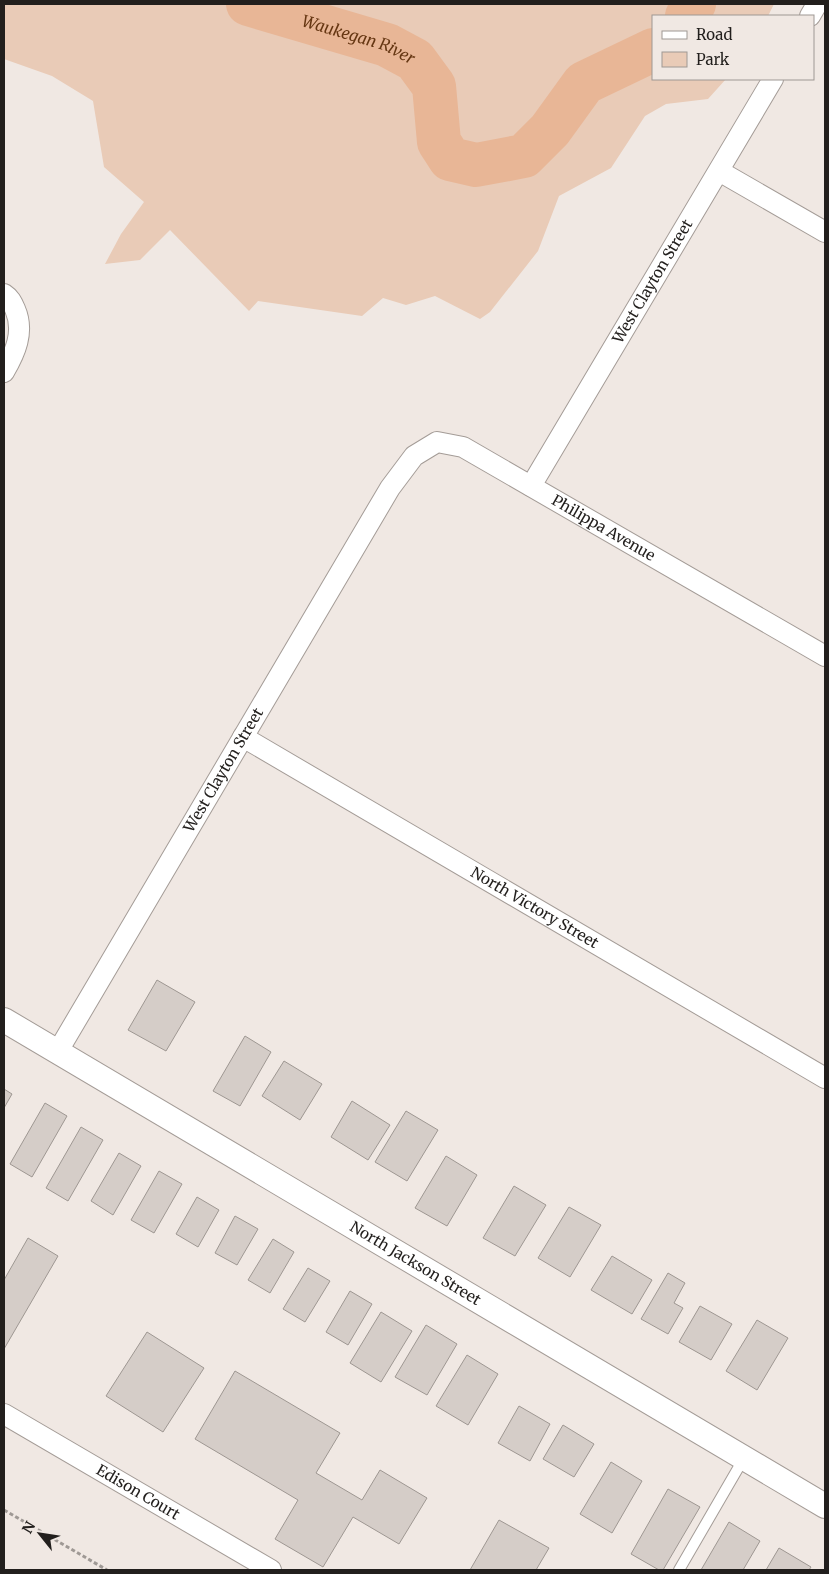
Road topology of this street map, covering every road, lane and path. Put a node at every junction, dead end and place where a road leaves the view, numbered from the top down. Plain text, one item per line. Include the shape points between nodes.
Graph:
1 (817, 4) edge
2 (811, 15) edge
3 (772, 80) edge
4 (719, 171) junction
5 (825, 232) edge
6 (4, 294) edge
7 (4, 372) edge
8 (531, 486) junction
9 (390, 488) joint
10 (825, 656) edge
11 (243, 737) junction
12 (4, 1020) edge
13 (58, 1051) junction
14 (825, 1078) edge
15 (4, 1414) edge
16 (744, 1458) junction
17 (825, 1506) edge
18 (4, 1510) edge
19 (107, 1570) edge
20 (271, 1570) edge
21 (679, 1570) edge

1 - 2 street
3 - 4 street, West Clayton Street
4 - 5 street
4 - 8 street, West Clayton Street
6 - 7 street via 9,297 16,313 20,332 14,355
8 - 9 street, Philippa Avenue via 463,447 437,442 414,456
8 - 10 street, Philippa Avenue
9 - 11 street, West Clayton Street
11 - 13 street, West Clayton Street
11 - 14 street, North Victory Street
12 - 13 street, North Jackson Street
13 - 16 street, North Jackson Street
15 - 20 street, Edison Court
16 - 17 street, North Jackson Street
16 - 21 lane
18 - 19 path

